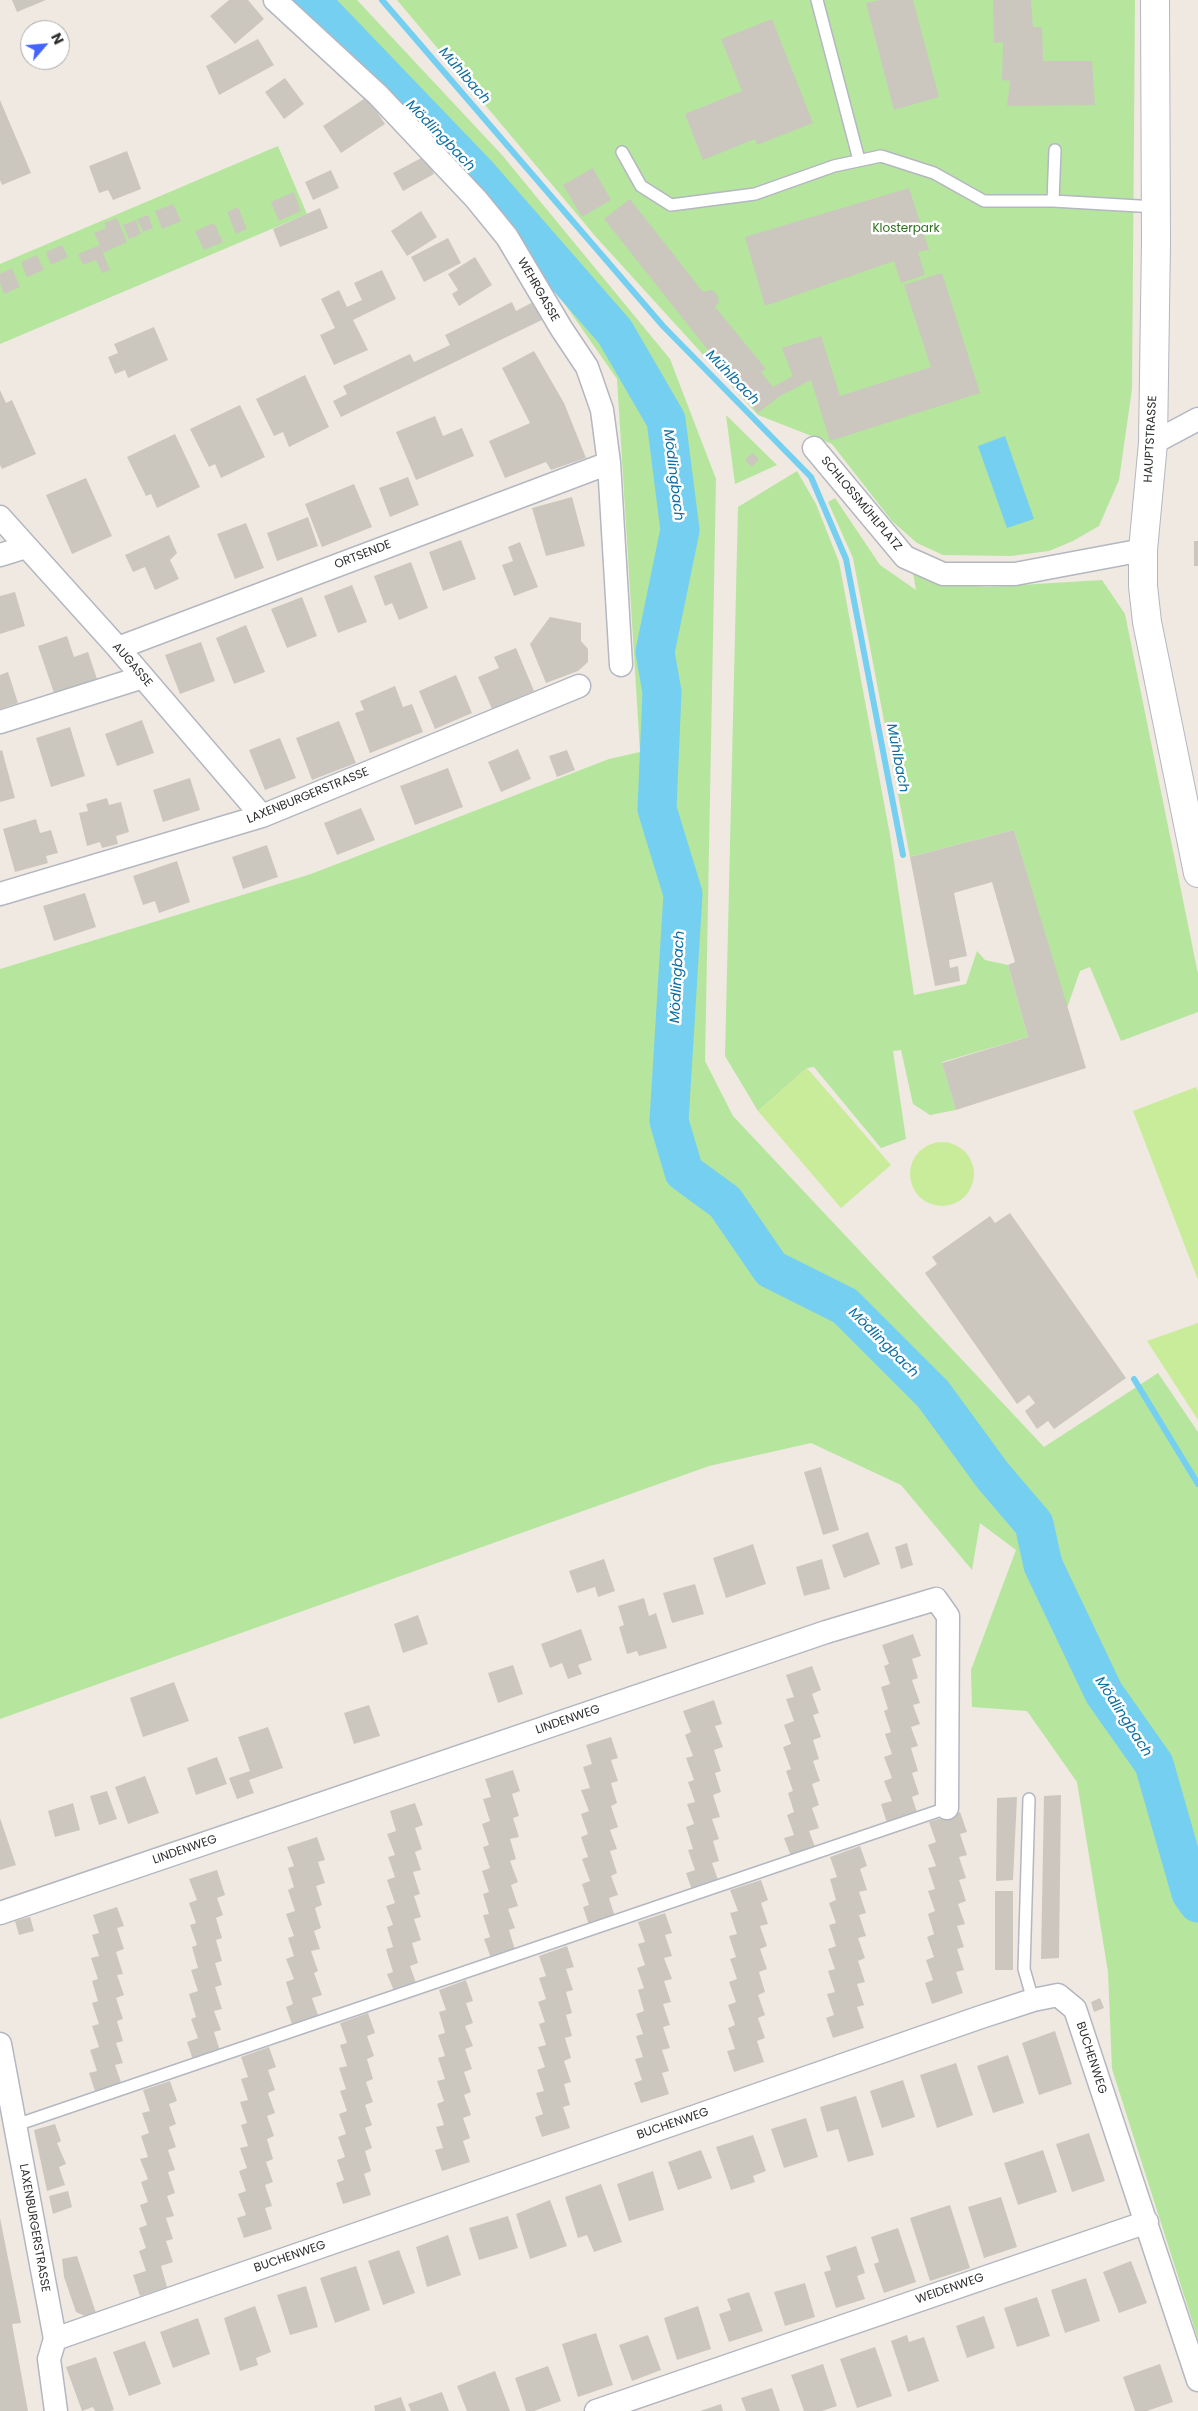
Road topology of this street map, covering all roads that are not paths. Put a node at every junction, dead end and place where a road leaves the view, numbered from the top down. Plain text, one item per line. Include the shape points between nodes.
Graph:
1 (275, 0) edge
2 (817, 0) edge
3 (1155, 0) edge
4 (1055, 150) dead end
5 (622, 152) dead end
6 (859, 160) junction
7 (1053, 201) junction
8 (1156, 207) junction
9 (1198, 419) edge
10 (1153, 443) junction
11 (814, 448) dead end
12 (609, 463) junction
13 (0, 517) edge
14 (26, 546) junction
15 (1143, 550) junction
16 (0, 555) edge
17 (118, 648) junction
18 (621, 665) dead end
19 (143, 678) junction
20 (579, 686) dead end
21 (0, 722) edge
22 (262, 816) junction
23 (1198, 873) edge
24 (0, 894) edge
25 (1028, 1799) dead end
26 (947, 1808) joint
27 (0, 1913) edge
28 (1033, 2000) junction
29 (0, 2044) edge
30 (16, 2126) junction
31 (1147, 2222) junction
32 (55, 2339) junction
33 (1198, 2380) edge
34 (56, 2411) edge
35 (596, 2411) edge

1 - 12 street, WEHRGASSE via 378,95 476,199 507,237 587,367 602,410
2 - 6 lane
3 - 8 street, HAUPTSTRASSE
4 - 7 lane
5 - 6 lane via 641,186 671,205 755,194
6 - 7 lane via 881,156 934,173 984,201
7 - 8 lane
8 - 10 street, HAUPTSTRASSE
9 - 10 street
10 - 15 street, HAUPTSTRASSE
11 - 15 street, SCHLOSSMÜHLPLATZ via 905,556 943,574 1015,574
12 - 17 street, ORTSENDE
12 - 18 street, WEHRGASSE
13 - 14 street, AUGASSE
14 - 16 street
14 - 17 street, AUGASSE
15 - 23 street, HAUPTSTRASSE via 1147,622
17 - 19 street, AUGASSE
19 - 21 street
19 - 22 street, AUGASSE
20 - 22 street, LAXENBURGERSTRASSE
22 - 24 street, LAXENBURGERSTRASSE
25 - 28 lane via 1024,1969
26 - 27 street, LINDENWEG via 948,1616 936,1599 826,1632
26 - 30 lane
28 - 31 street, BUCHENWEG via 1058,1995 1075,2009
28 - 32 street, BUCHENWEG
29 - 30 street, LAXENBURGERSTRASSE
30 - 32 street, LAXENBURGERSTRASSE
31 - 33 street
31 - 35 street, WEIDENWEG
32 - 34 street, LAXENBURGERSTRASSE via 48,2359

